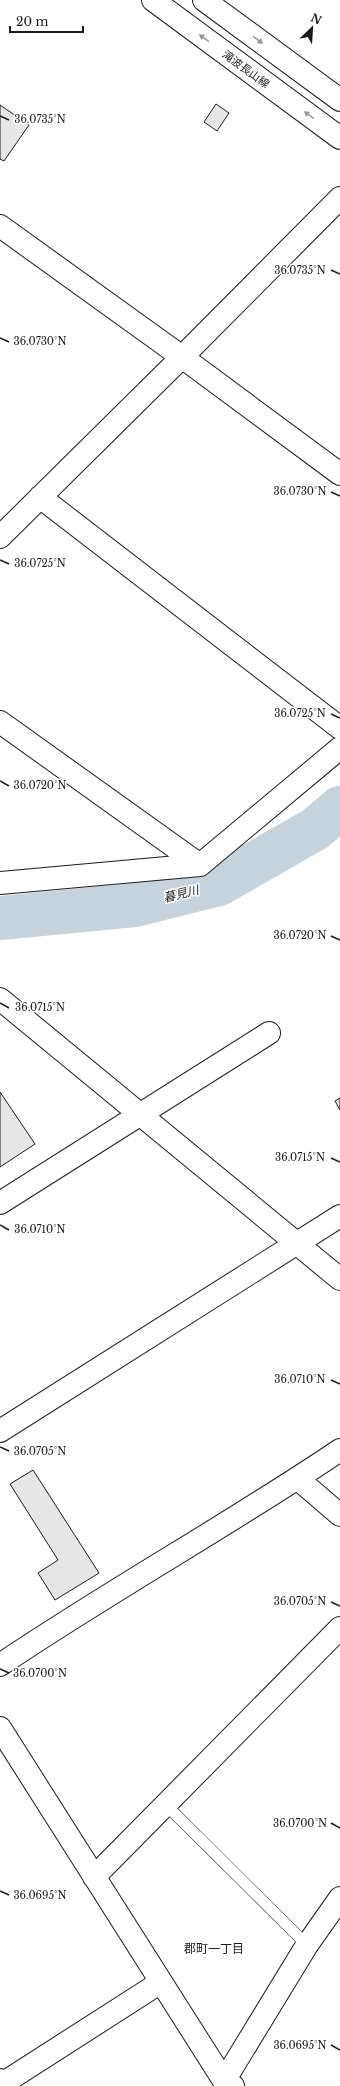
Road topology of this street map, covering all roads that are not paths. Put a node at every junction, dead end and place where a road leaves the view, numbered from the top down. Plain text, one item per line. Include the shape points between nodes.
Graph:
1 (153, 0) edge
2 (204, 0) edge
3 (340, 100) edge
4 (340, 138) edge
5 (340, 198) edge
6 (0, 226) edge
7 (182, 357) junction
8 (340, 474) edge
9 (40, 497) junction
10 (0, 537) edge
11 (0, 722) edge
12 (340, 728) edge
13 (340, 748) edge
14 (200, 865) junction
15 (0, 883) edge
16 (0, 999) edge
17 (269, 1033) dead end
18 (141, 1114) junction
19 (0, 1203) edge
20 (340, 1216) edge
21 (296, 1244) junction
22 (340, 1279) edge
23 (0, 1431) edge
24 (340, 1450) edge
25 (298, 1479) junction
26 (340, 1515) edge
27 (340, 1628) edge
28 (0, 1666) edge
29 (0, 1728) edge
30 (165, 1804) junction
31 (94, 1877) junction
32 (340, 1898) edge
33 (307, 1945) junction
34 (161, 1982) junction
35 (2, 2083) edge
36 (228, 2084) edge

4 -> 1 street, 滝波長山線
2 -> 3 street
5 - 7 street
6 - 7 street
7 - 8 street
7 - 9 street
9 - 10 street
9 - 12 street
11 - 14 street
13 - 14 street
14 - 15 street
16 - 18 street
17 - 18 street
18 - 19 street
18 - 21 street
20 - 21 street
21 - 22 street
21 - 23 street
24 - 25 street
25 - 26 street
25 - 28 street via 44,1636
27 - 30 street
29 - 31 street
30 - 31 street
30 - 33 lane
31 - 34 street
32 - 33 street
33 - 36 street
34 - 35 street
34 - 36 street

